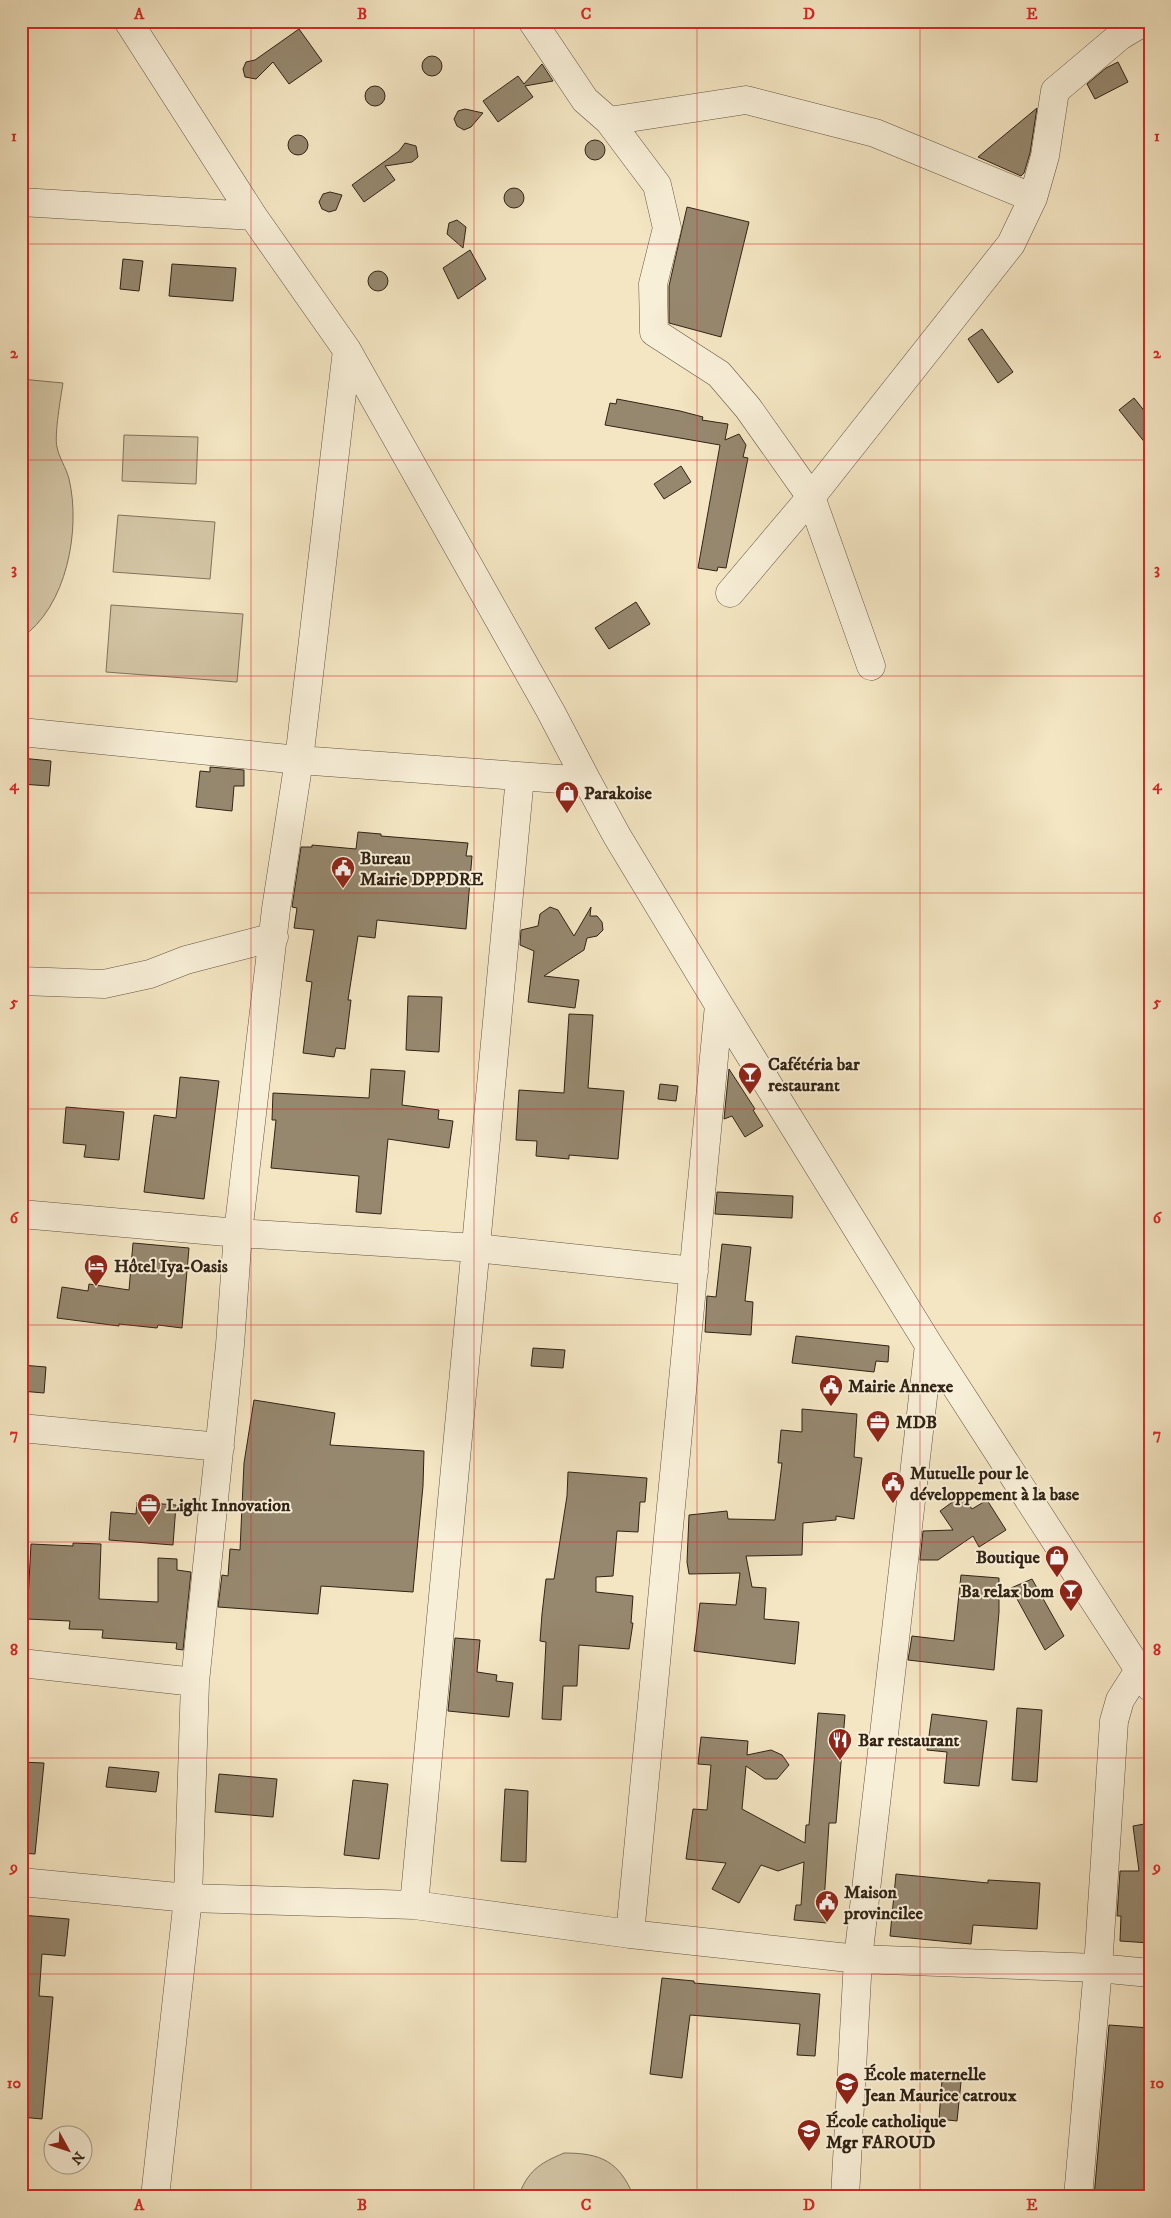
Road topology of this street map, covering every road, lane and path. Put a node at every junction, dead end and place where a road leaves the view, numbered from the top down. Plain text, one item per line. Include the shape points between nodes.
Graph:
1 (128, 21) edge
2 (532, 21) edge
3 (1145, 21) edge
4 (609, 121) junction
5 (1033, 198) junction
6 (21, 202) edge
7 (253, 216) junction
8 (347, 350) junction
9 (811, 497) junction
10 (730, 593) dead end
11 (871, 666) dead end
12 (21, 732) edge
13 (299, 760) junction
14 (520, 777) junction
15 (587, 781) junction
16 (274, 937) junction
17 (21, 981) edge
18 (720, 1005) junction
19 (21, 1214) edge
20 (238, 1233) junction
21 (476, 1248) junction
22 (694, 1271) junction
23 (929, 1344) junction
24 (21, 1428) edge
25 (220, 1447) junction
26 (21, 1663) edge
27 (1144, 1679) edge
28 (195, 1682) junction
29 (21, 1882) edge
30 (188, 1898) junction
31 (414, 1905) junction
32 (630, 1934) junction
33 (858, 1959) junction
34 (1098, 1968) junction
35 (1150, 1973) edge
36 (155, 2197) edge
37 (845, 2197) edge
38 (1078, 2197) edge

1 - 7 street
2 - 4 street via 585,100
3 - 5 street via 1120,36 1055,91 1045,156
4 - 5 street via 746,100 875,133
4 - 9 street via 657,185 667,228 653,284 654,332 719,374 748,408
5 - 9 street via 1011,244
6 - 7 street
7 - 8 street
8 - 13 street
8 - 15 street
9 - 10 street
9 - 11 street
12 - 13 street
13 - 14 street
13 - 16 street
14 - 15 street
14 - 21 street
15 - 18 street
16 - 17 street via 186,960 150,974 104,984
16 - 20 street
18 - 22 street
18 - 23 street
19 - 20 street
20 - 21 street
20 - 25 street
21 - 22 street
21 - 31 street
22 - 32 street
23 - 27 street
23 - 33 street
24 - 25 street
25 - 28 street
26 - 28 street
27 - 34 street via 1120,1700 1114,1722
28 - 30 street
29 - 30 street
30 - 31 street
30 - 36 street
31 - 32 street
32 - 33 street
33 - 34 street
33 - 37 street
34 - 35 street
34 - 38 street

